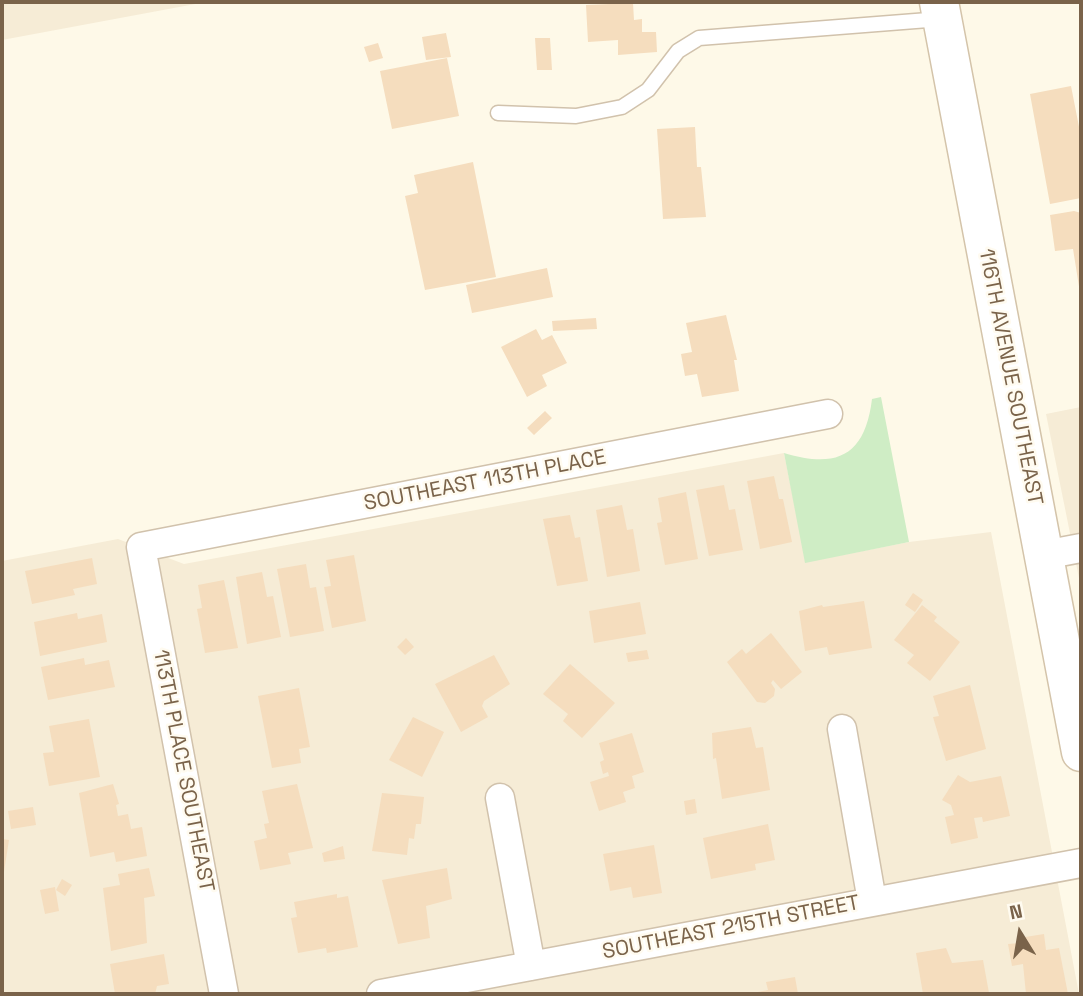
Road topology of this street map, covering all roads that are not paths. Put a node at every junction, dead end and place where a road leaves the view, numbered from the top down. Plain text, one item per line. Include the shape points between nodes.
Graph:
1 (940, 10) edge
2 (498, 113) dead end
3 (828, 414) dead end
4 (141, 547) joint
5 (1081, 548) edge
6 (1044, 555) junction
7 (842, 729) dead end
8 (1081, 752) edge
9 (500, 798) dead end
10 (1081, 863) edge
11 (872, 901) junction
12 (531, 966) junction
13 (224, 994) edge
14 (381, 994) edge

1 - 2 lane via 699,38 678,51 648,90 622,107 576,116
1 - 6 main road, 116TH AVENUE SOUTHEAST
3 - 4 street, SOUTHEAST 113TH PLACE
4 - 13 street, 113TH PLACE SOUTHEAST
5 - 6 street
6 - 8 main road, 116TH AVENUE SOUTHEAST
7 - 11 street
9 - 12 street
10 - 11 street, SOUTHEAST 215TH STREET
11 - 12 street, SOUTHEAST 215TH STREET
12 - 14 street, SOUTHEAST 215TH STREET

